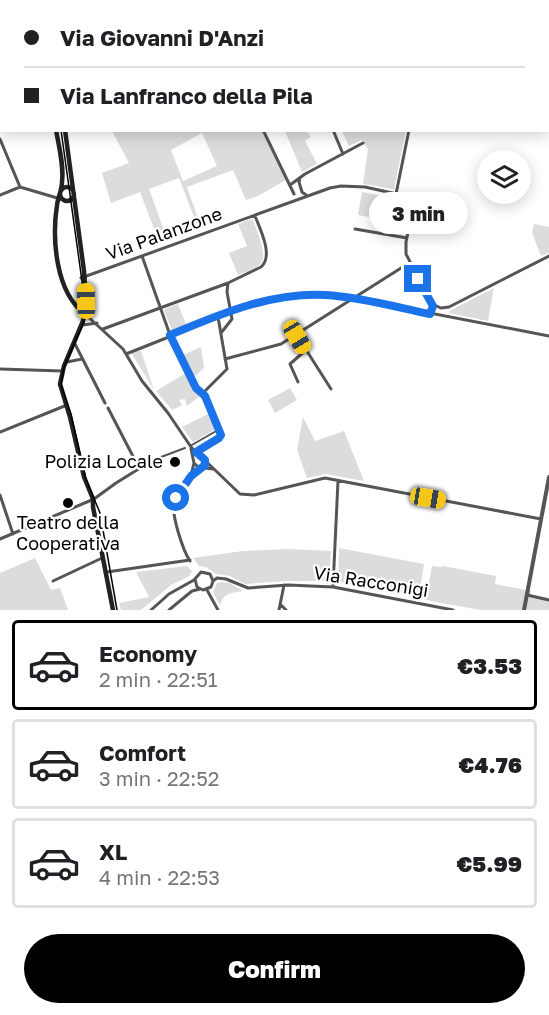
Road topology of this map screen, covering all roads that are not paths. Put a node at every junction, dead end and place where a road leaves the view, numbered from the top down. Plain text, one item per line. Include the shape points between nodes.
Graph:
1 (56, 132) edge
2 (65, 132) edge
3 (264, 132) edge
4 (334, 132) edge
5 (409, 132) edge
6 (0, 139) edge
7 (363, 143) dead end
8 (343, 154) junction
9 (300, 177) junction
10 (288, 180) junction
11 (293, 181) junction
12 (299, 182) junction
13 (290, 185) junction
14 (20, 187) junction
15 (60, 192) junction
16 (302, 192) junction
17 (74, 193) junction
18 (294, 194) junction
19 (0, 195) edge
20 (307, 195) junction
21 (396, 195) junction
22 (299, 198) junction
23 (62, 199) junction
24 (292, 201) junction
25 (255, 216) junction
26 (355, 229) dead end
27 (407, 238) junction
28 (141, 256) junction
29 (549, 256) edge
30 (410, 263) junction
31 (83, 278) junction
32 (228, 283) junction
33 (352, 299) junction
34 (433, 306) junction
35 (449, 307) junction
36 (160, 308) junction
37 (230, 312) junction
38 (85, 314) junction
39 (430, 314) junction
40 (218, 317) junction
41 (447, 317) junction
42 (96, 323) junction
43 (81, 326) junction
44 (102, 329) junction
45 (221, 333) junction
46 (296, 334) junction
47 (170, 335) junction
48 (549, 336) edge
49 (74, 342) junction
50 (306, 350) junction
51 (126, 354) junction
52 (82, 359) junction
53 (225, 359) junction
54 (65, 363) junction
55 (0, 369) edge
56 (62, 371) junction
57 (298, 382) dead end
58 (331, 389) dead end
59 (203, 393) junction
60 (105, 403) dead end
61 (66, 405) junction
62 (108, 408) dead end
63 (219, 430) junction
64 (0, 432) edge
65 (188, 447) junction
66 (196, 452) junction
67 (203, 458) junction
68 (153, 460) joint
69 (194, 462) junction
70 (202, 467) junction
71 (139, 468) junction
72 (214, 470) junction
73 (191, 476) junction
74 (549, 477) edge
75 (338, 481) junction
76 (0, 495) edge
77 (93, 499) junction
78 (1, 504) edge
79 (541, 519) junction
80 (13, 534) junction
81 (0, 539) edge
82 (104, 557) junction
83 (107, 572) junction
84 (195, 577) junction
85 (53, 581) dead end
86 (213, 581) junction
87 (284, 585) junction
88 (333, 587) junction
89 (200, 589) junction
90 (206, 590) junction
91 (527, 595) junction
92 (549, 600) edge
93 (281, 605) junction
94 (113, 610) edge
95 (151, 610) edge
96 (169, 610) edge
97 (218, 610) edge
98 (279, 610) edge
99 (286, 610) edge
100 (453, 610) edge
101 (524, 610) edge

1 - 15 main road via 62,174
2 - 17 main road
3 - 10 street
4 - 8 street
5 - 21 street
6 - 14 street
7 - 8 street
8 - 9 street
9 - 11 street
9 - 12 street
10 - 11 street
10 - 13 street
11 - 12 street
11 - 13 street
12 - 16 street
13 - 18 street
14 - 19 street
14 - 23 street
15 - 17 main road via 68,187
15 - 23 main road
16 - 18 street
16 - 20 street
16 - 22 street
17 - 23 main road via 71,199
17 - 31 main road
18 - 24 street
20 - 21 street, Via Palanzone via 352,186
20 - 22 street, Via Palanzone
21 - 27 street, Via Palanzone via 415,198
22 - 24 street, Via Palanzone
23 - 38 main road via 55,235 62,278
24 - 25 street, Via Palanzone
25 - 28 street, Via Palanzone
25 - 32 street via 268,255 266,263
26 - 27 street
27 - 30 street
28 - 31 street, Via Palanzone
28 - 36 street
29 - 35 street
30 - 33 street
30 - 34 street
31 - 38 main road
32 - 36 street
32 - 37 street
33 - 37 street via 295,295
33 - 39 street
33 - 46 street
34 - 35 street
34 - 39 street
35 - 41 street
36 - 44 street
36 - 47 street
37 - 40 street
37 - 45 street via 231,321
38 - 42 street
38 - 43 main road
39 - 41 street
40 - 45 street
40 - 47 street
41 - 48 street
42 - 43 street
42 - 44 street
43 - 49 main road
44 - 51 street
45 - 53 street
46 - 50 street
46 - 53 street via 281,344
47 - 51 street
47 - 59 street via 196,388
49 - 52 street
49 - 54 main road
50 - 57 street via 290,364
50 - 58 street
51 - 65 street
52 - 54 street
52 - 60 street
53 - 59 street via 226,370
54 - 56 main road
55 - 56 street
56 - 61 main road via 60,387
59 - 63 street
61 - 64 street
61 - 77 main road
62 - 71 street
63 - 65 street
63 - 66 street via 219,438
65 - 66 street
65 - 68 street
65 - 69 street
66 - 67 street
67 - 69 street
67 - 70 street
67 - 72 street
68 - 71 street
69 - 70 street
69 - 73 street
70 - 72 street
70 - 73 street
71 - 77 street
72 - 75 street via 237,492 247,496 322,478
73 - 83 street via 174,505 182,544 190,561
74 - 79 street
75 - 79 street
75 - 88 street
76 - 78 street
77 - 80 street
77 - 82 main road
78 - 80 street
79 - 91 street
80 - 81 street
82 - 83 main road
82 - 85 street
83 - 94 main road
84 - 86 street via 206,572
84 - 89 street
84 - 95 street
86 - 87 street, Via Racconigi via 226,579 248,588
86 - 90 street
87 - 88 street, Via Racconigi
87 - 93 street
88 - 100 street, Via Racconigi
89 - 90 street
89 - 96 street
90 - 97 street
91 - 92 street
91 - 101 street
93 - 98 street
93 - 99 street

